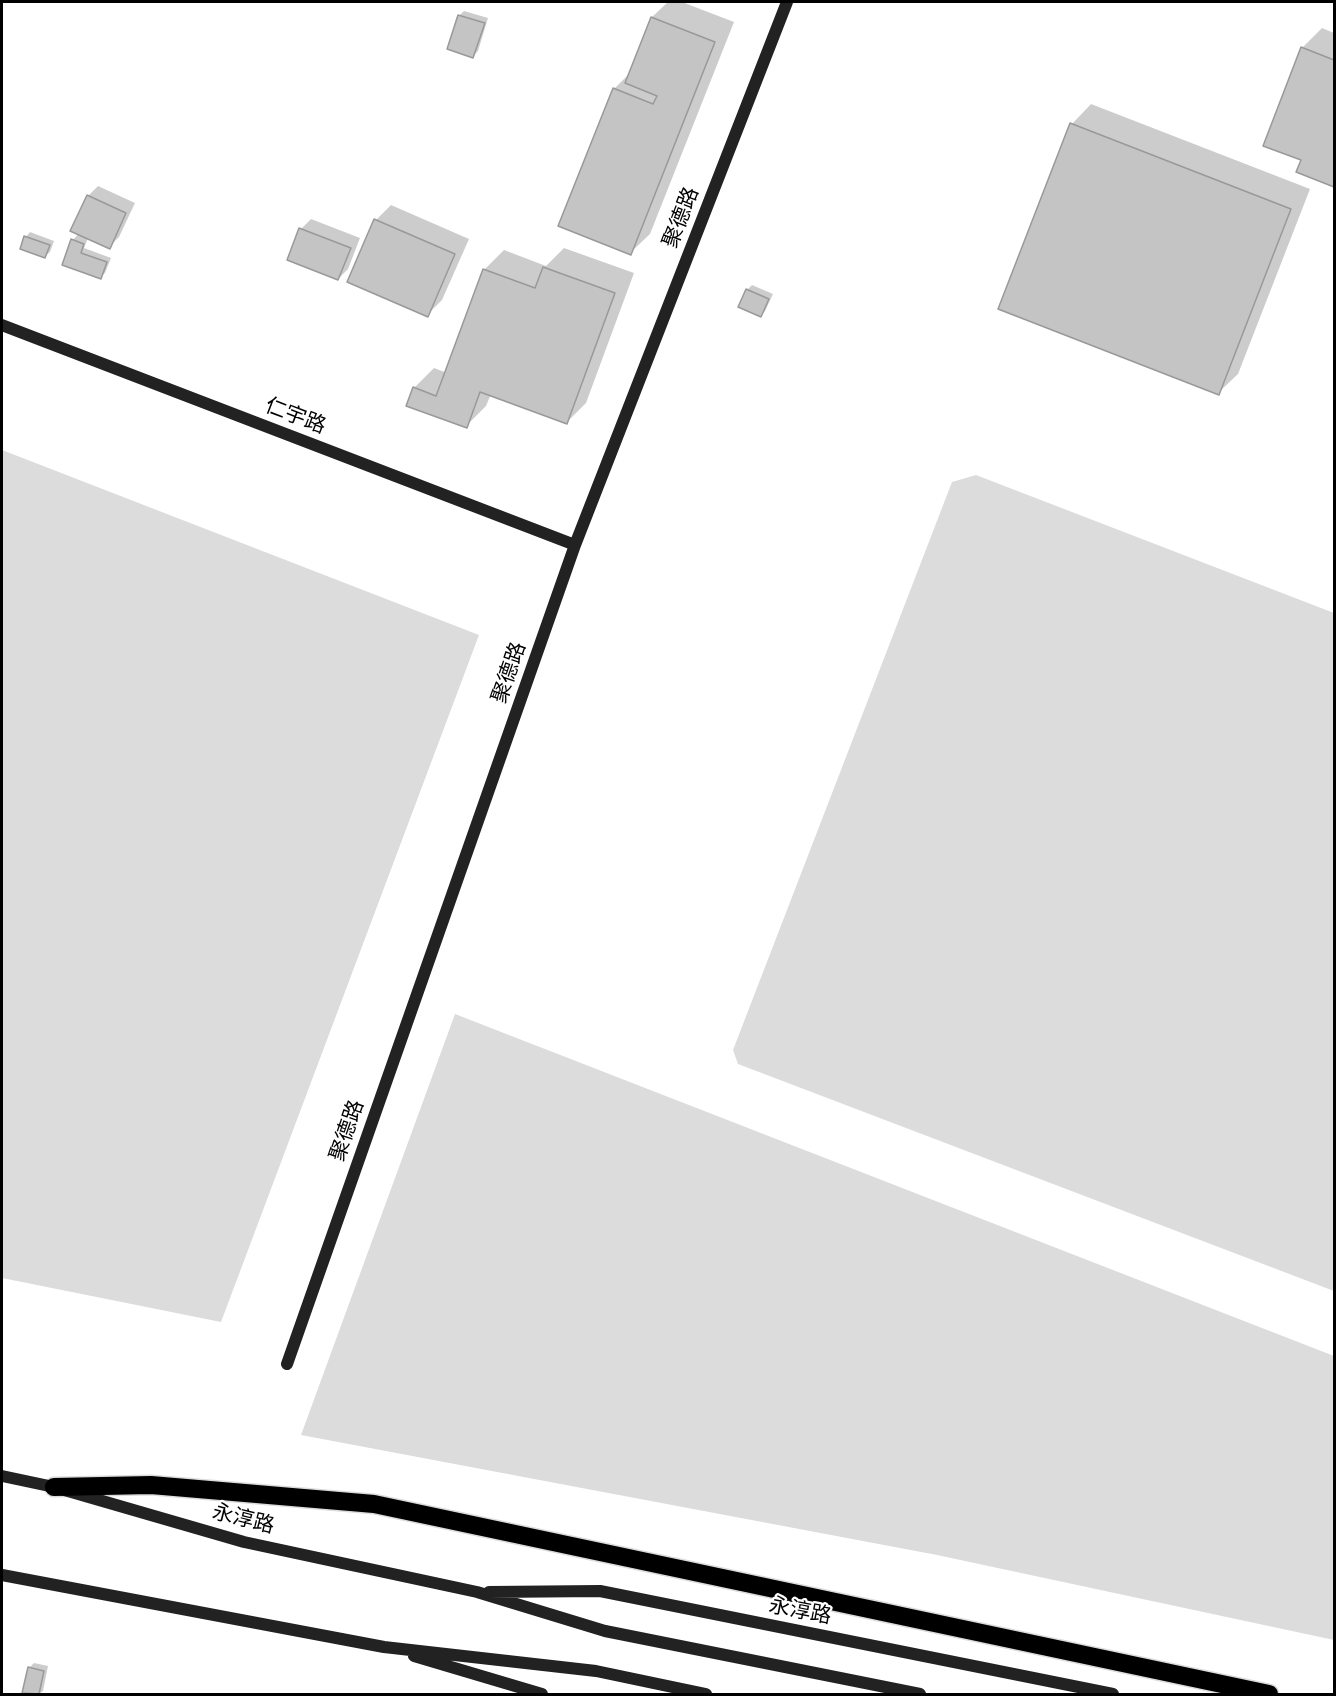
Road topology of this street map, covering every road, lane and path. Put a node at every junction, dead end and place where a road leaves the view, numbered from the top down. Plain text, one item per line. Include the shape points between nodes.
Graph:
1 (787, 2) edge
2 (2, 325) edge
3 (576, 545) junction
4 (287, 1364) dead end
5 (2, 1476) edge
6 (54, 1487) junction
7 (2, 1575) edge
8 (477, 1592) junction
9 (384, 1647) junction
10 (542, 1695) edge
11 (706, 1695) edge
12 (920, 1695) edge
13 (1113, 1695) edge
14 (1269, 1695) edge

1 - 3 main road, 聚德路
2 - 3 main road, 仁宇路
3 - 4 main road, 聚德路
5 - 6 main road, 永淳路
6 - 8 main road, 永淳路 via 244,1542
6 - 14 highway via 151,1485 374,1504
7 - 9 main road
8 - 12 main road, 永淳路 via 605,1631
8 - 13 main road, 永淳路 via 600,1592
9 - 10 main road
9 - 11 main road via 596,1671

